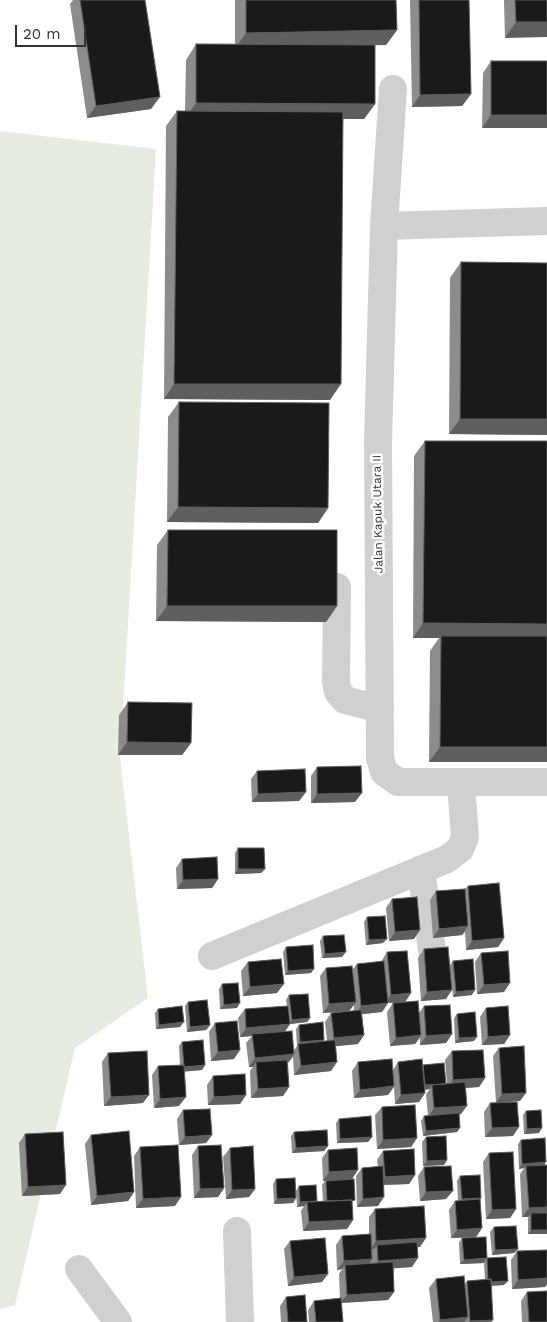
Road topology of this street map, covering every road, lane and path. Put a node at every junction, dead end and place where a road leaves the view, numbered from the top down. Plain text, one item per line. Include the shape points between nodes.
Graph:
1 (393, 89) dead end
2 (547, 221) edge
3 (384, 226) junction
4 (337, 587) edge
5 (380, 734) junction
6 (547, 782) edge
7 (467, 784) junction
8 (421, 869) junction
9 (432, 950) edge
10 (212, 956) dead end
11 (237, 1231) dead end
12 (79, 1269) dead end
13 (118, 1322) edge
14 (240, 1322) edge

1 - 3 street, Jalan Kapuk Utara II
2 - 3 street
3 - 5 street, Jalan Kapuk Utara II via 378,443
4 - 5 street via 338,692
5 - 7 street via 384,772 398,782
6 - 7 street
7 - 8 street via 462,798 465,837 460,849
8 - 9 street
8 - 10 street
11 - 14 street
12 - 13 street

